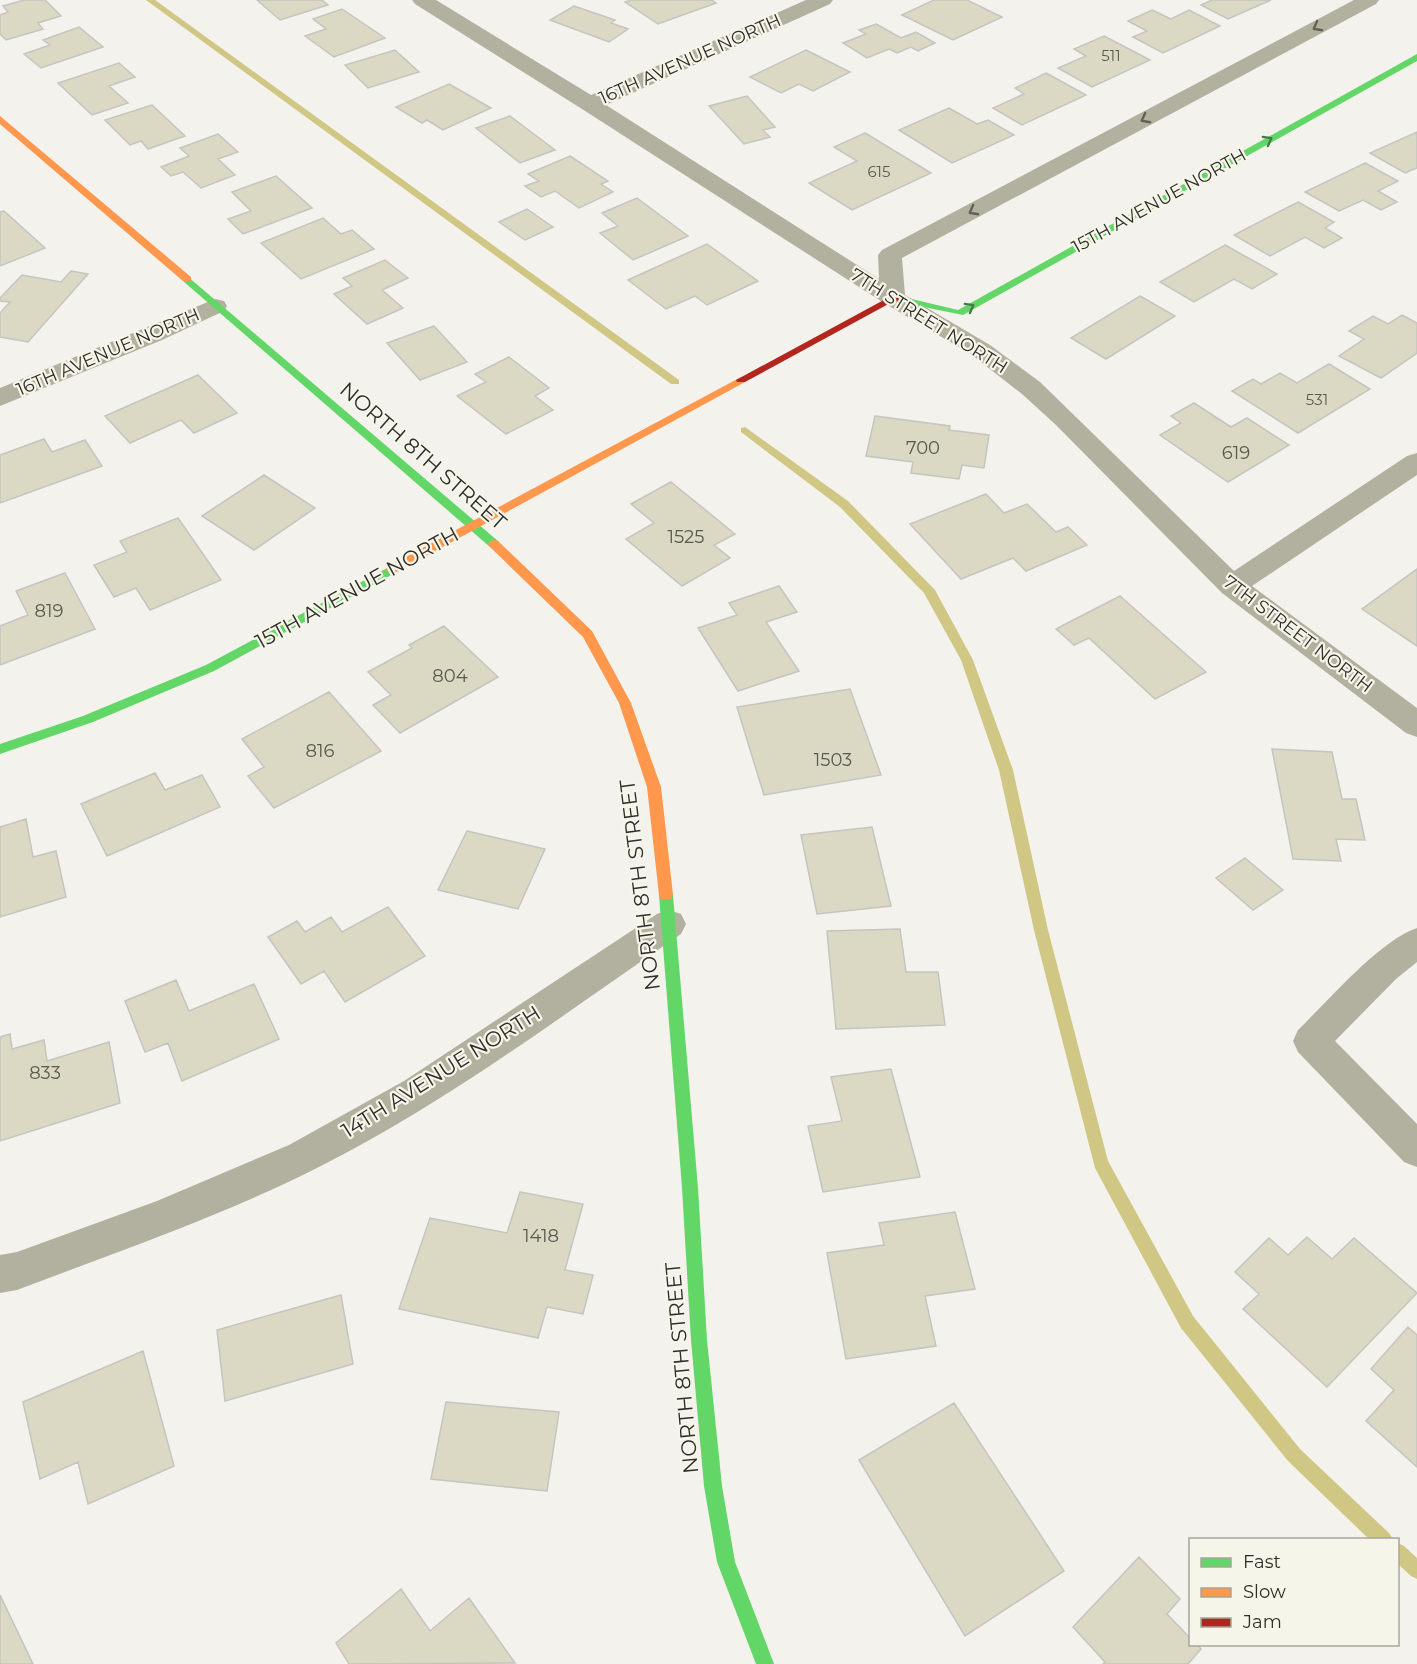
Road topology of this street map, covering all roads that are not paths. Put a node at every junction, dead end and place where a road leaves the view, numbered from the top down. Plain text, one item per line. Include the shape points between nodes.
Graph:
1 (422, 0) edge
2 (823, 0) edge
3 (1369, 0) edge
4 (1417, 57) edge
5 (590, 104) junction
6 (0, 119) edge
7 (893, 298) junction
8 (216, 306) junction
9 (0, 398) edge
10 (1417, 462) edge
11 (473, 524) junction
12 (1232, 586) junction
13 (1417, 725) edge
14 (0, 749) edge
15 (669, 924) junction
16 (1417, 942) edge
17 (1417, 1150) edge
18 (0, 1274) edge
19 (762, 1663) edge

1 - 5 street, 7TH STREET NORTH
2 - 5 street, 16TH AVENUE NORTH
3 -> 7 street via 890,255
7 -> 4 street, 15TH AVENUE NORTH via 959,313
5 - 7 street, 7TH STREET NORTH
6 - 8 street, NORTH 8TH STREET
7 - 11 street, 15TH AVENUE NORTH
7 - 12 street, 7TH STREET NORTH via 981,350 1031,388
8 - 9 street, 16TH AVENUE NORTH
8 - 11 street, NORTH 8TH STREET
10 - 12 street
11 - 14 street, 15TH AVENUE NORTH via 210,668 88,719
11 - 15 street, NORTH 8TH STREET via 588,634 625,703 654,787
12 - 13 street, 7TH STREET NORTH
15 - 18 street, 14TH AVENUE NORTH via 417,1093 302,1157 166,1216
15 - 19 street, NORTH 8TH STREET via 713,1486 726,1562
16 - 17 street via 1311,1041

